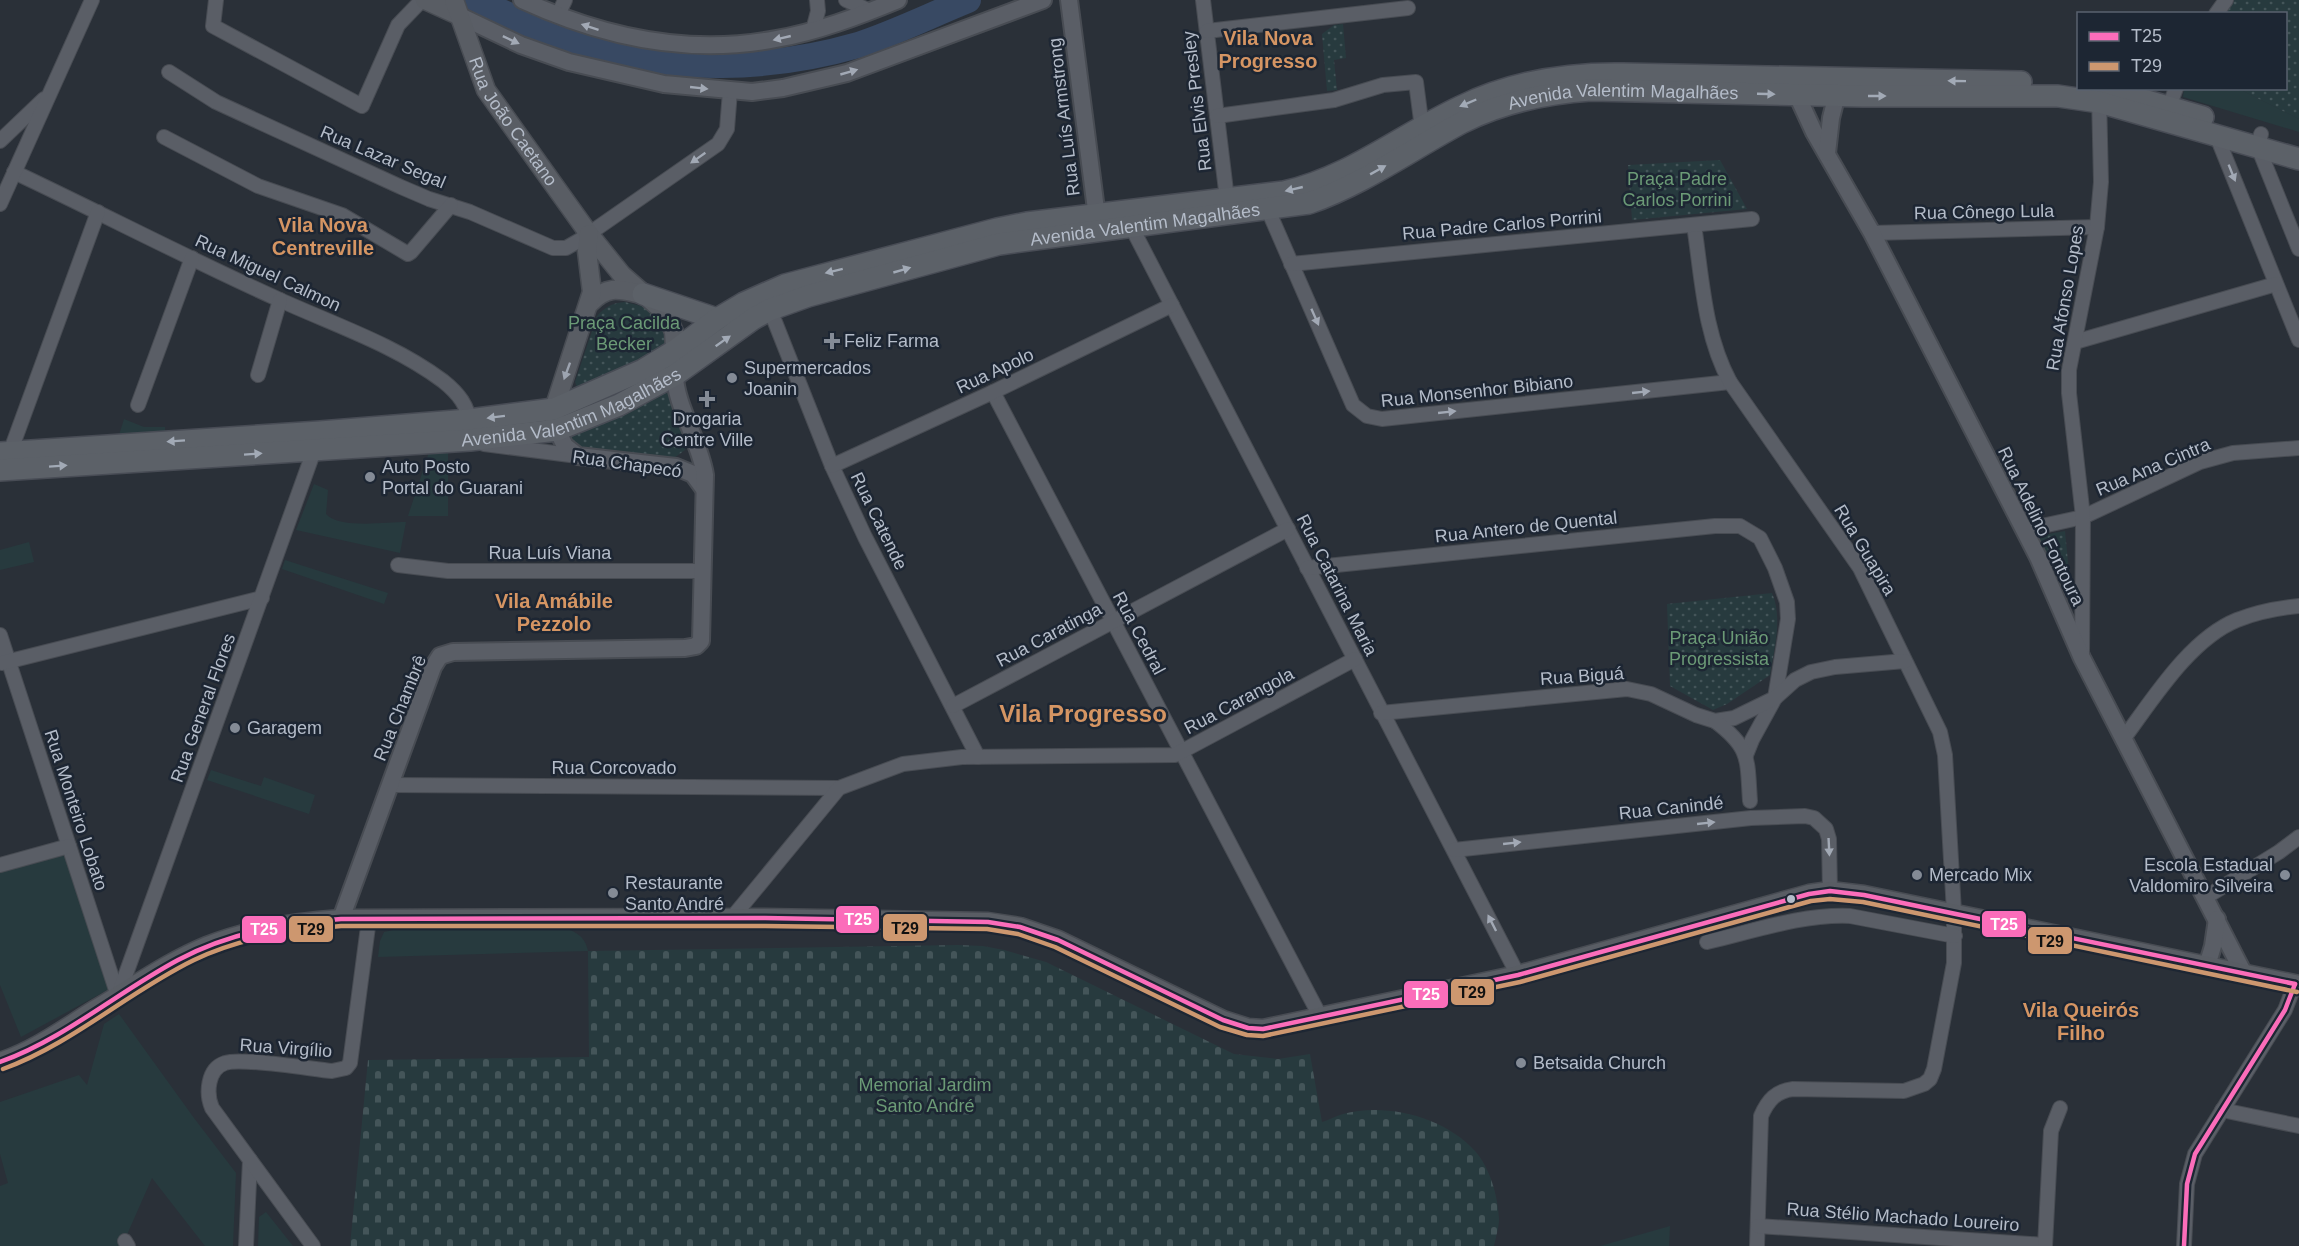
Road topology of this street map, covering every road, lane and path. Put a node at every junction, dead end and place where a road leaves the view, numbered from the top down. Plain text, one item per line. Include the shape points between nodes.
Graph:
1 (92, 0) edge
2 (216, 0) edge
3 (424, 0) edge
4 (522, 0) edge
5 (565, 0) edge
6 (817, 0) edge
7 (846, 0) edge
8 (898, 0) edge
9 (1043, 0) edge
10 (1069, 0) edge
11 (1203, 0) edge
12 (456, 8) edge
13 (1408, 8) dead end
14 (870, 11) junction
15 (558, 15) junction
16 (813, 30) junction
17 (1207, 32) junction
18 (169, 72) dead end
19 (2077, 85) edge
20 (1796, 87) junction
21 (1839, 87) junction
22 (730, 91) junction
23 (50, 93) junction
24 (2100, 93) edge
25 (2170, 105) edge
26 (1217, 116) junction
27 (2214, 127) junction
28 (1422, 128) junction
29 (164, 138) dead end
30 (0, 141) edge
31 (2259, 141) junction
32 (2299, 145) edge
33 (1827, 153) junction
34 (2299, 159) edge
35 (14, 172) junction
36 (1227, 198) junction
37 (1265, 202) junction
38 (0, 204) edge
39 (451, 205) junction
40 (98, 212) junction
41 (1130, 218) junction
42 (1752, 219) dead end
43 (1097, 222) junction
44 (1694, 225) junction
45 (2097, 227) junction
46 (1872, 233) junction
47 (589, 234) junction
48 (2299, 249) edge
49 (192, 258) junction
50 (1291, 264) junction
51 (2276, 284) junction
52 (643, 294) junction
53 (280, 300) junction
54 (765, 302) junction
55 (590, 303) junction
56 (1172, 304) junction
57 (717, 319) junction
58 (2299, 340) edge
59 (2075, 342) junction
60 (676, 350) junction
61 (258, 375) dead end
62 (675, 375) junction
63 (1730, 382) junction
64 (993, 392) junction
65 (138, 405) dead end
66 (555, 419) junction
67 (470, 430) junction
68 (694, 435) junction
69 (318, 441) junction
70 (2299, 448) edge
71 (578, 456) junction
72 (3, 461) edge
73 (832, 466) junction
74 (676, 467) junction
75 (704, 489) junction
76 (2082, 518) junction
77 (1288, 529) junction
78 (2024, 530) junction
79 (398, 565) dead end
80 (1307, 568) junction
81 (703, 571) junction
82 (262, 598) junction
83 (2299, 606) edge
84 (1113, 622) junction
85 (0, 635) edge
86 (701, 641) joint
87 (2082, 658) junction
88 (1355, 659) junction
89 (1905, 660) junction
90 (4, 663) edge
91 (1775, 698) junction
92 (953, 706) junction
93 (1381, 714) junction
94 (1715, 721) junction
95 (2124, 738) junction
96 (1182, 752) junction
97 (1746, 755) junction
98 (978, 757) junction
99 (390, 785) junction
100 (838, 788) junction
101 (1750, 801) dead end
102 (2299, 837) edge
103 (69, 846) junction
104 (1454, 850) junction
105 (0, 865) edge
106 (756, 891) junction
107 (1830, 891) junction
108 (2206, 897) junction
109 (1954, 912) junction
110 (765, 918) junction
111 (2217, 918) junction
112 (341, 919) junction
113 (369, 919) junction
114 (731, 919) junction
115 (1954, 936) junction
116 (1707, 942) dead end
117 (2206, 966) junction
118 (2244, 974) junction
119 (1518, 975) junction
120 (2297, 985) edge
121 (118, 996) junction
122 (1321, 1018) junction
123 (0, 1062) edge
124 (2060, 1108) dead end
125 (2222, 1110) junction
126 (2299, 1126) edge
127 (250, 1160) junction
128 (1758, 1226) junction
129 (2045, 1245) edge
130 (246, 1246) edge
131 (313, 1246) edge
132 (1757, 1246) edge
133 (2184, 1246) edge

1 - 23 street
2 - 3 street via 213,26 362,106 398,25
3 - 12 main road
4 - 15 street
5 - 15 street
6 - 16 street
7 - 14 street
8 - 14 street
22 -> 9 street via 783,88 847,73
10 - 43 street, Rua Luís Armstrong
11 - 17 street, Rua Elvis Presley
12 -> 22 street via 529,48 569,62 664,84
12 - 47 main road, Rua João Caetano via 486,90
13 - 17 street
14 - 16 street
16 -> 15 street via 747,44 684,45 618,35
17 - 26 street, Rua Elvis Presley
18 - 39 street, Rua Lazar Segal via 224,106 429,199
19 -> 21 main road, Avenida Valentim Magalhães via 2040,82
20 - 21 main road, Avenida Valentim Magalhães
20 -> 28 main road, Avenida Valentim Magalhães via 1623,74 1564,76 1480,98
20 - 33 street, Rua Adelino Fontoura
37 -> 20 main road, Avenida Valentim Magalhães via 1309,203 1331,195 1465,122 1525,99 1591,90
21 -> 24 main road, Avenida Valentim Magalhães via 2058,96
21 - 33 street
22 -> 47 street, Rua Lazar Segal via 727,129 718,144
23 - 30 street
23 - 35 street
24 - 25 main road, Avenida Valentim Magalhães
24 - 45 street, Rua Afonso Lopes
25 - 27 main road, Avenida Valentim Magalhães
26 - 28 street via 1416,82
26 - 36 street, Rua Elvis Presley
27 - 31 main road, Avenida Valentim Magalhães
27 -> 51 street
28 -> 37 main road, Avenida Valentim Magalhães via 1324,181 1284,192
29 - 39 street via 258,186 342,215 408,254
31 - 32 main road, Avenida Valentim Magalhães
31 - 34 main road, Avenida Valentim Magalhães
31 - 48 street
33 - 46 street, Rua Adelino Fontoura
35 - 38 street
35 - 40 street, Rua Miguel Calmon
36 - 37 main road, Avenida Valentim Magalhães
36 - 41 main road, Avenida Valentim Magalhães
37 - 41 main road, Avenida Valentim Magalhães
37 - 50 street, Rua Monsenhor Bibiano
39 - 47 street, Rua Lazar Segal via 553,248 566,248
40 - 49 street, Rua Miguel Calmon
40 - 72 street
41 - 43 main road, Avenida Valentim Magalhães
41 - 56 street, Rua Catarina Maria
42 - 44 street, Rua Padre Carlos Porrini
43 - 54 main road, Avenida Valentim Magalhães via 997,229 806,279
44 - 50 street, Rua Padre Carlos Porrini
44 - 63 street, Rua Guapira via 1714,348
45 - 46 street, Rua Cônego Lula
45 - 59 street, Rua Afonso Lopes
46 - 78 street, Rua Adelino Fontoura
47 - 52 main road, Rua João Caetano
47 - 55 main road
49 - 53 street, Rua Miguel Calmon
49 - 65 street
50 -> 63 street, Rua Monsenhor Bibiano via 1353,405 1374,419
51 - 58 street
51 - 59 street
52 - 55 main road via 613,290 598,294
52 - 57 main road
52 - 60 main road, Rua João Caetano via 669,320
53 - 61 street
53 - 67 street, Rua Miguel Calmon via 393,351 442,381 461,398
54 - 57 main road, Avenida Valentim Magalhães via 744,303
62 -> 54 main road, Avenida Valentim Magalhães
54 - 73 street, Rua Catende
55 -> 66 main road
56 - 64 street, Rua Apolo
56 - 77 street, Rua Catarina Maria
57 - 60 main road, Avenida Valentim Magalhães
59 - 76 street, Rua Afonso Lopes via 2069,393
60 - 62 main road, Rua Chapecó
60 - 66 main road, Avenida Valentim Magalhães
62 - 66 main road, Avenida Valentim Magalhães via 619,405
62 - 68 street, Rua Chapecó
63 - 89 street, Rua Guapira via 1860,568
64 - 73 street, Rua Apolo
64 - 84 street, Rua Cedral
66 - 67 main road, Avenida Valentim Magalhães
66 - 71 street via 565,446
67 - 69 main road, Avenida Valentim Magalhães
67 - 71 street, Rua Chapecó via 486,445
68 - 74 street via 687,455
68 - 75 street, Rua Chapecó via 703,460
69 - 72 main road, Avenida Valentim Magalhães
69 - 82 street, Rua General Flores
70 - 76 street, Rua Ana Cintra via 2233,453 2200,462
71 - 74 street, Rua Chapecó
73 - 92 street, Rua Catende via 864,537
74 - 75 street, Rua Chapecó via 693,474
75 - 81 street, Rua Chapecó
76 - 78 street, Rua Ana Cintra
76 - 87 street, Rua Afonso Lopes
77 - 80 street, Rua Catarina Maria
77 - 84 street, Rua Caratinga
78 - 87 street, Rua Adelino Fontoura
79 - 81 street, Rua Luís Viana via 448,571
80 - 88 street, Rua Catarina Maria
80 - 91 street, Rua Antero de Quental via 1715,526 1748,529 1766,547 1787,602 1788,619
81 - 86 street, Rua Chapecó
82 - 90 street
82 - 121 street, Rua General Flores
83 - 95 street via 2266,610 2235,620 2211,634 2182,663
84 - 92 street, Rua Caratinga
84 - 96 street, Rua Cedral
85 - 90 street, Rua Monteiro Lobato
86 - 99 street, Rua Chambrê via 685,648 446,653 433,667
87 - 95 street, Rua Adelino Fontoura
88 - 93 street, Rua Catarina Maria
88 - 96 street, Rua Carangola
89 - 91 street via 1811,672
89 - 109 street, Rua Guapira via 1943,742
90 - 103 street, Rua Monteiro Lobato
91 - 94 street via 1734,718
91 - 97 street
92 - 98 street, Rua Catende
93 - 94 street, Rua Biguá via 1627,689 1651,694
93 - 104 street, Rua Catarina Maria
94 - 97 street via 1737,739
95 - 108 street, Rua Adelino Fontoura
96 - 98 street, Rua Carangola via 1166,756
96 - 122 street, Rua Cedral
97 - 101 street
98 - 100 street, Rua Carangola via 903,764
99 - 100 street, Rua Corcovado
99 - 112 street, Rua Chambrê
100 - 106 street
102 - 108 street
103 - 105 street
103 - 121 street, Rua Monteiro Lobato
104 -> 107 street, Rua Canindé via 1751,818 1805,816 1814,818 1826,829
119 -> 104 street, Rua Catarina Maria
106 - 110 street
106 - 114 street
107 - 109 main road
107 - 119 main road
108 - 111 street, Rua Adelino Fontoura
109 - 115 street, Rua Guapira
109 - 117 main road
110 - 114 main road
110 - 122 main road via 1006,924 1043,933 1236,1025 1263,1029
111 - 117 street
111 - 118 street, Rua Adelino Fontoura
112 - 113 main road
112 - 121 main road via 244,933 206,947
113 - 114 main road
113 - 127 street, Rua Virgílio via 353,1054 346,1068 332,1071 231,1062 214,1071 209,1100
115 - 116 street via 1835,915
115 - 128 street, Rua Guapira via 1953,976 1930,1079 1904,1091 1793,1089 1778,1093 1766,1105 1761,1116
117 - 118 main road
118 - 120 main road
119 - 122 main road
120 - 125 street
121 - 123 main road via 28,1050
124 - 129 street via 2050,1131
125 - 126 street
125 - 133 street via 2202,1140 2190,1168
127 - 130 street
127 - 131 street
128 - 129 street, Rua Stélio Machado Loureiro
128 - 132 street

